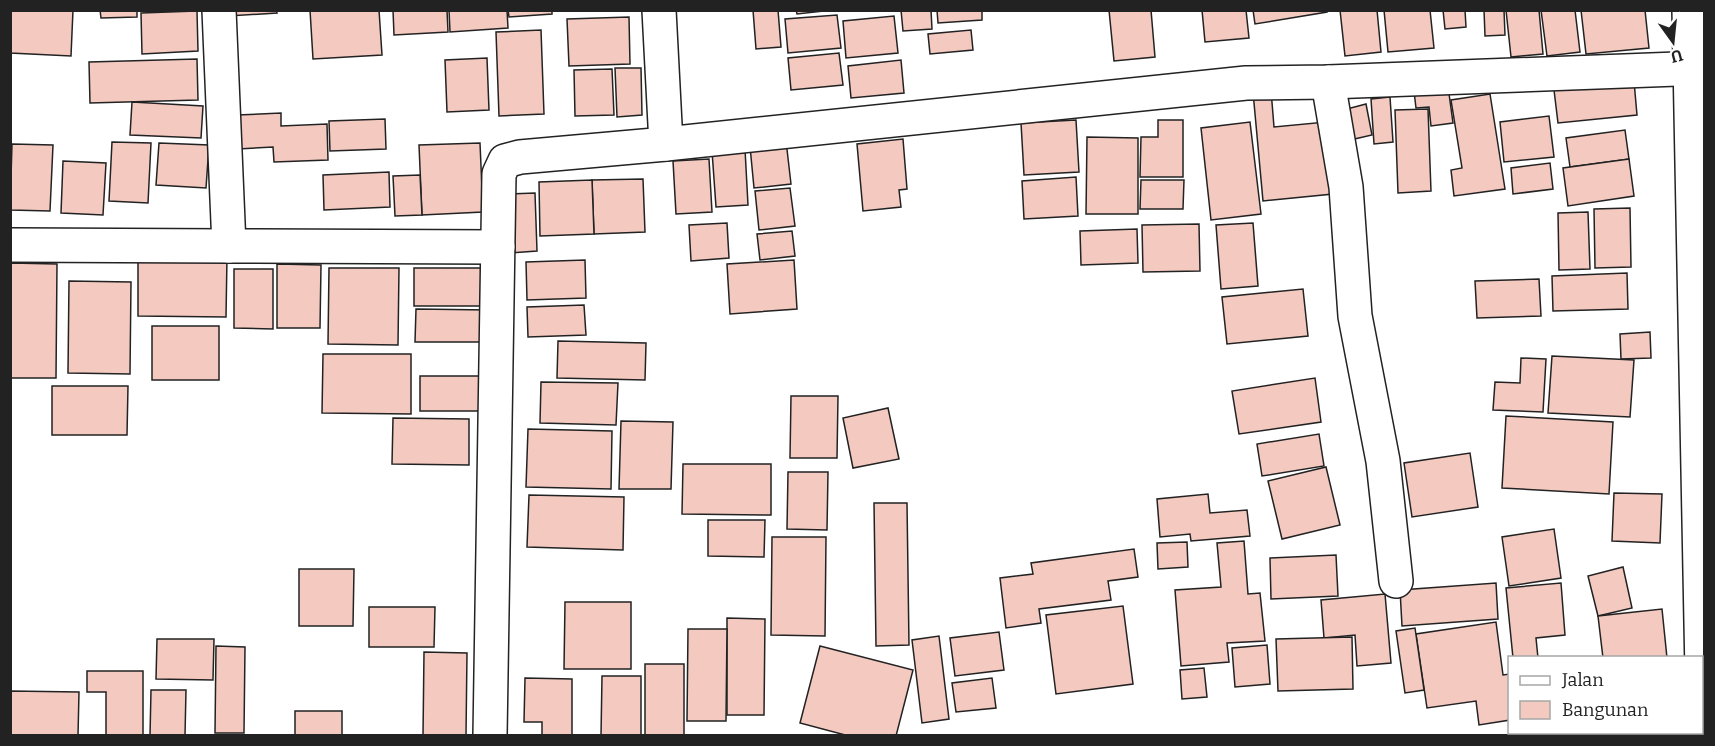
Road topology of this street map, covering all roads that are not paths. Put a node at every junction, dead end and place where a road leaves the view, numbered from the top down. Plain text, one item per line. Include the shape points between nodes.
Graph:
1 (219, 10) edge
2 (659, 10) edge
3 (1689, 10) edge
4 (1697, 68) edge
5 (1328, 82) junction
6 (666, 144) junction
7 (10, 245) edge
8 (229, 246) junction
9 (498, 247) junction
10 (1700, 331) edge
11 (1396, 581) dead end
12 (1703, 656) edge
13 (490, 735) edge

1 - 8 street
2 - 6 street
3 - 4 street
4 - 5 street
4 - 10 street
5 - 6 street via 1246,83
5 - 11 street via 1346,187 1355,316 1383,461
6 - 9 street via 505,161 499,174
7 - 8 street
8 - 9 street
9 - 13 street
10 - 12 street

